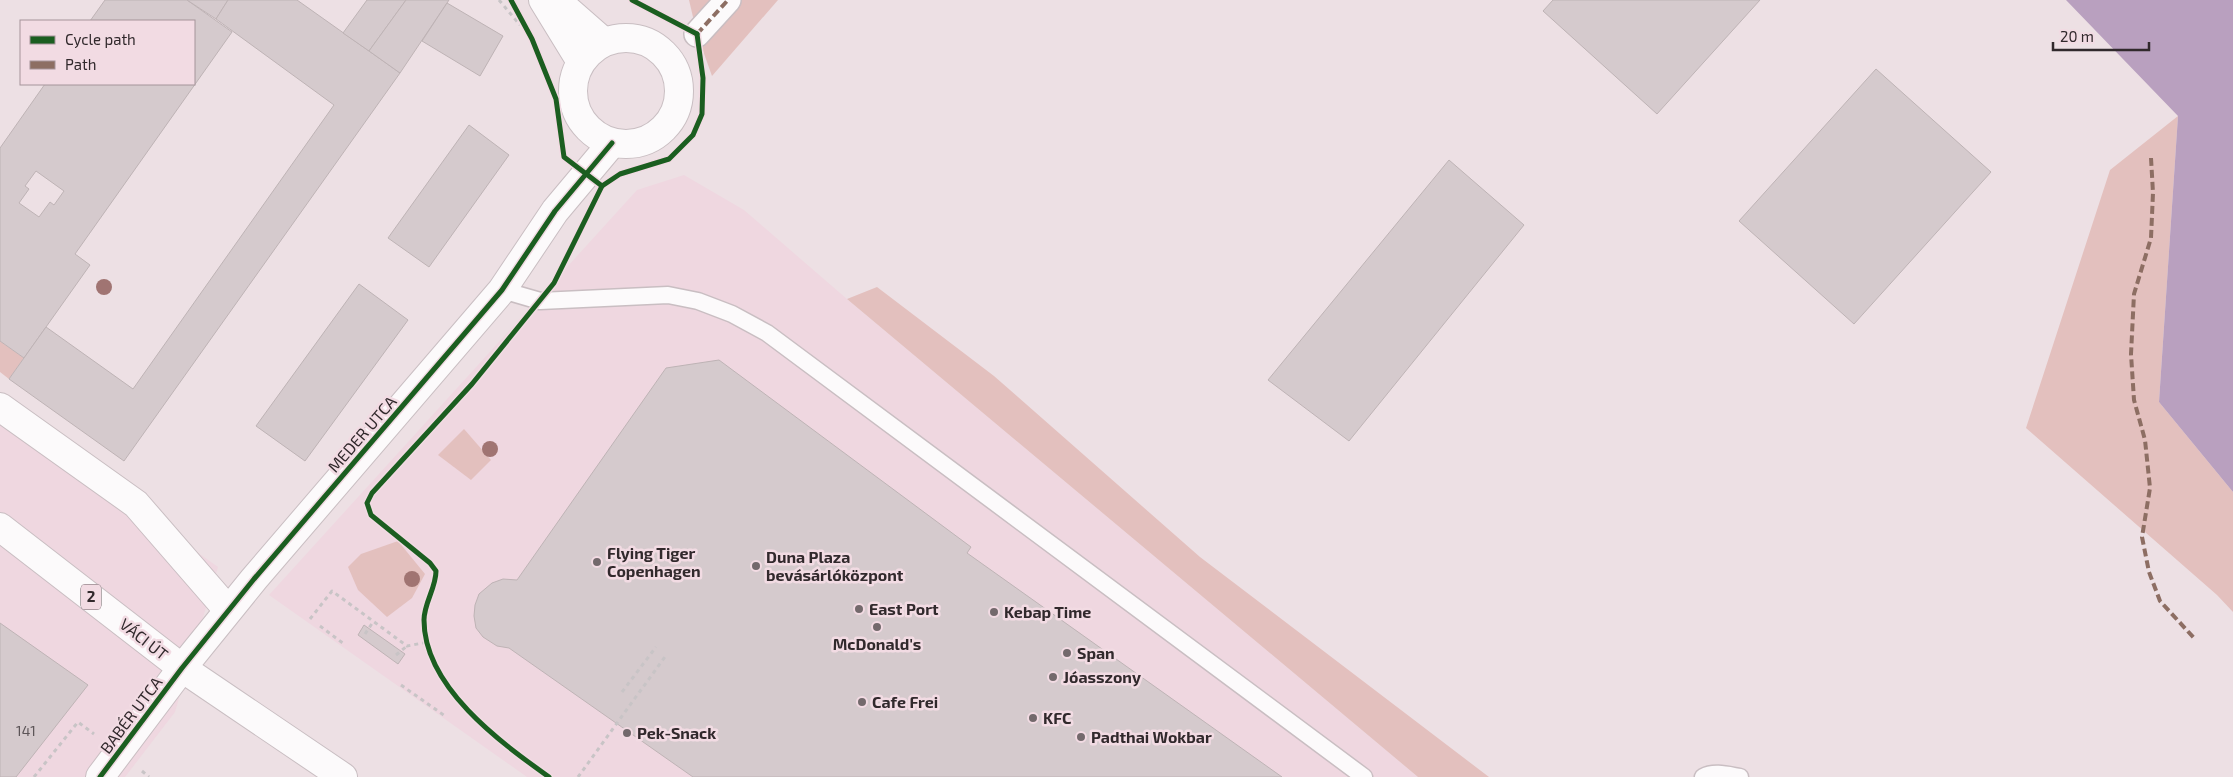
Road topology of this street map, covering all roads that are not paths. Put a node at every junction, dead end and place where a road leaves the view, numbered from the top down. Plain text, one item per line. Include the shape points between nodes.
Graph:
1 (543, 0) edge
2 (556, 0) edge
3 (728, 0) edge
4 (697, 34) dead end
5 (604, 42) junction
6 (581, 62) junction
7 (601, 137) junction
8 (502, 290) junction
9 (0, 408) edge
10 (0, 527) edge
11 (228, 610) junction
12 (182, 668) junction
13 (100, 777) edge
14 (343, 777) edge
15 (1364, 777) edge
16 (1703, 777) edge
17 (1740, 777) edge

1 - 6 street
2 - 5 street
3 - 4 street
5 - 6 street
5 - 7 street via 635,38 663,52 673,65 679,96 675,112 665,127 650,139 632,144
6 - 7 street via 574,76 574,105 580,119
7 - 8 street, MEDER UTCA
8 - 11 street, MEDER UTCA
8 - 15 lane via 540,301 668,295 698,301 732,314 767,333
9 - 11 street via 136,504
10 - 12 street, VÁCI ÚT / 2
11 - 12 street, MEDER UTCA
12 - 13 street, BABÉR UTCA
12 - 14 street, VÁCI ÚT / 2
16 - 17 lane via 1721,774

